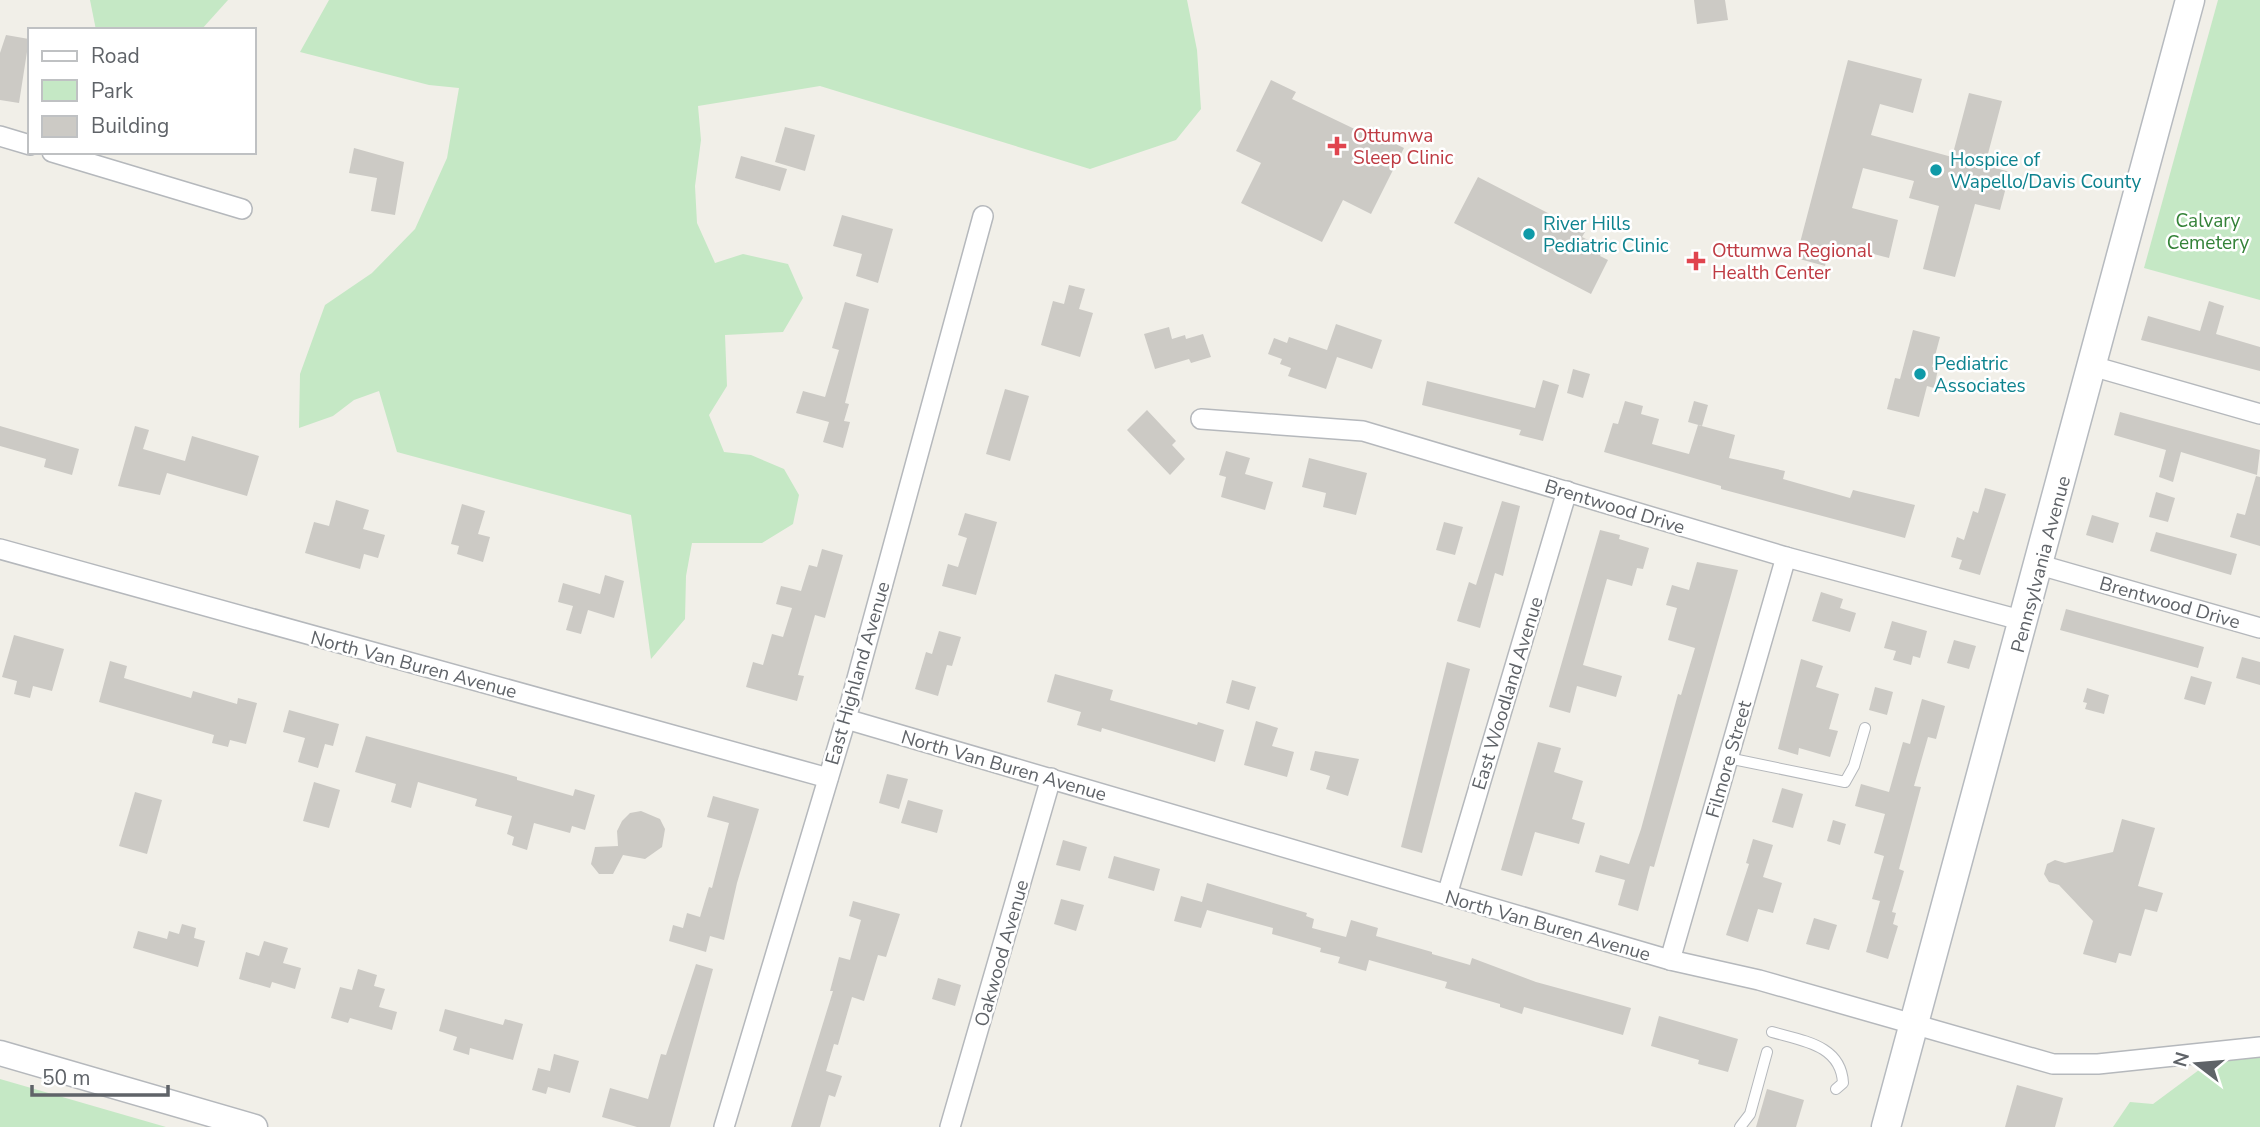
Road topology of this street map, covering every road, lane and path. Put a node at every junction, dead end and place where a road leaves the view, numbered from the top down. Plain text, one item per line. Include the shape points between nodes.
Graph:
1 (2190, 0) edge
2 (0, 136) edge
3 (28, 144) edge
4 (59, 154) edge
5 (242, 209) dead end
6 (983, 216) dead end
7 (2092, 366) junction
8 (2260, 414) edge
9 (1201, 419) dead end
10 (1567, 491) junction
11 (0, 549) edge
12 (1786, 557) junction
13 (2040, 565) junction
14 (2024, 621) junction
15 (2260, 628) edge
16 (846, 719) junction
17 (1865, 728) dead end
18 (1728, 758) junction
19 (828, 778) junction
20 (1051, 778) junction
21 (1447, 895) junction
22 (1670, 960) junction
23 (1914, 1026) junction
24 (1772, 1032) dead end
25 (2260, 1047) edge
26 (1767, 1052) dead end
27 (0, 1053) edge
28 (1836, 1089) dead end
29 (255, 1127) edge
30 (724, 1127) edge
31 (950, 1127) edge
32 (1740, 1127) edge
33 (1886, 1127) edge

1 - 7 main road, Pennsylvania Avenue
2 - 3 street
4 - 5 street
6 - 16 street, East Highland Avenue
7 - 8 street
7 - 13 main road, Pennsylvania Avenue
9 - 10 street, Brentwood Drive via 1363,431
10 - 12 street, Brentwood Drive
10 - 21 street, East Woodland Avenue
11 - 19 street, North Van Buren Avenue
12 - 14 street, Brentwood Drive
12 - 18 street, Filmore Street
13 - 14 main road, Pennsylvania Avenue
13 - 15 street, Brentwood Drive
14 - 23 main road, Pennsylvania Avenue
16 - 19 street, East Highland Avenue
16 - 20 street, North Van Buren Avenue
17 - 18 lane via 1845,782
18 - 22 street, Filmore Street
19 - 30 street, East Highland Avenue
20 - 21 street, North Van Buren Avenue
20 - 31 street, Oakwood Avenue
21 - 22 street, North Van Buren Avenue
22 - 23 street, North Van Buren Avenue via 1759,980
23 - 25 street, North Van Buren Avenue via 2053,1064 2098,1064
23 - 33 main road, Pennsylvania Avenue
24 - 28 lane via 1823,1046 1842,1070 1843,1083
26 - 32 lane via 1750,1114
27 - 29 street

